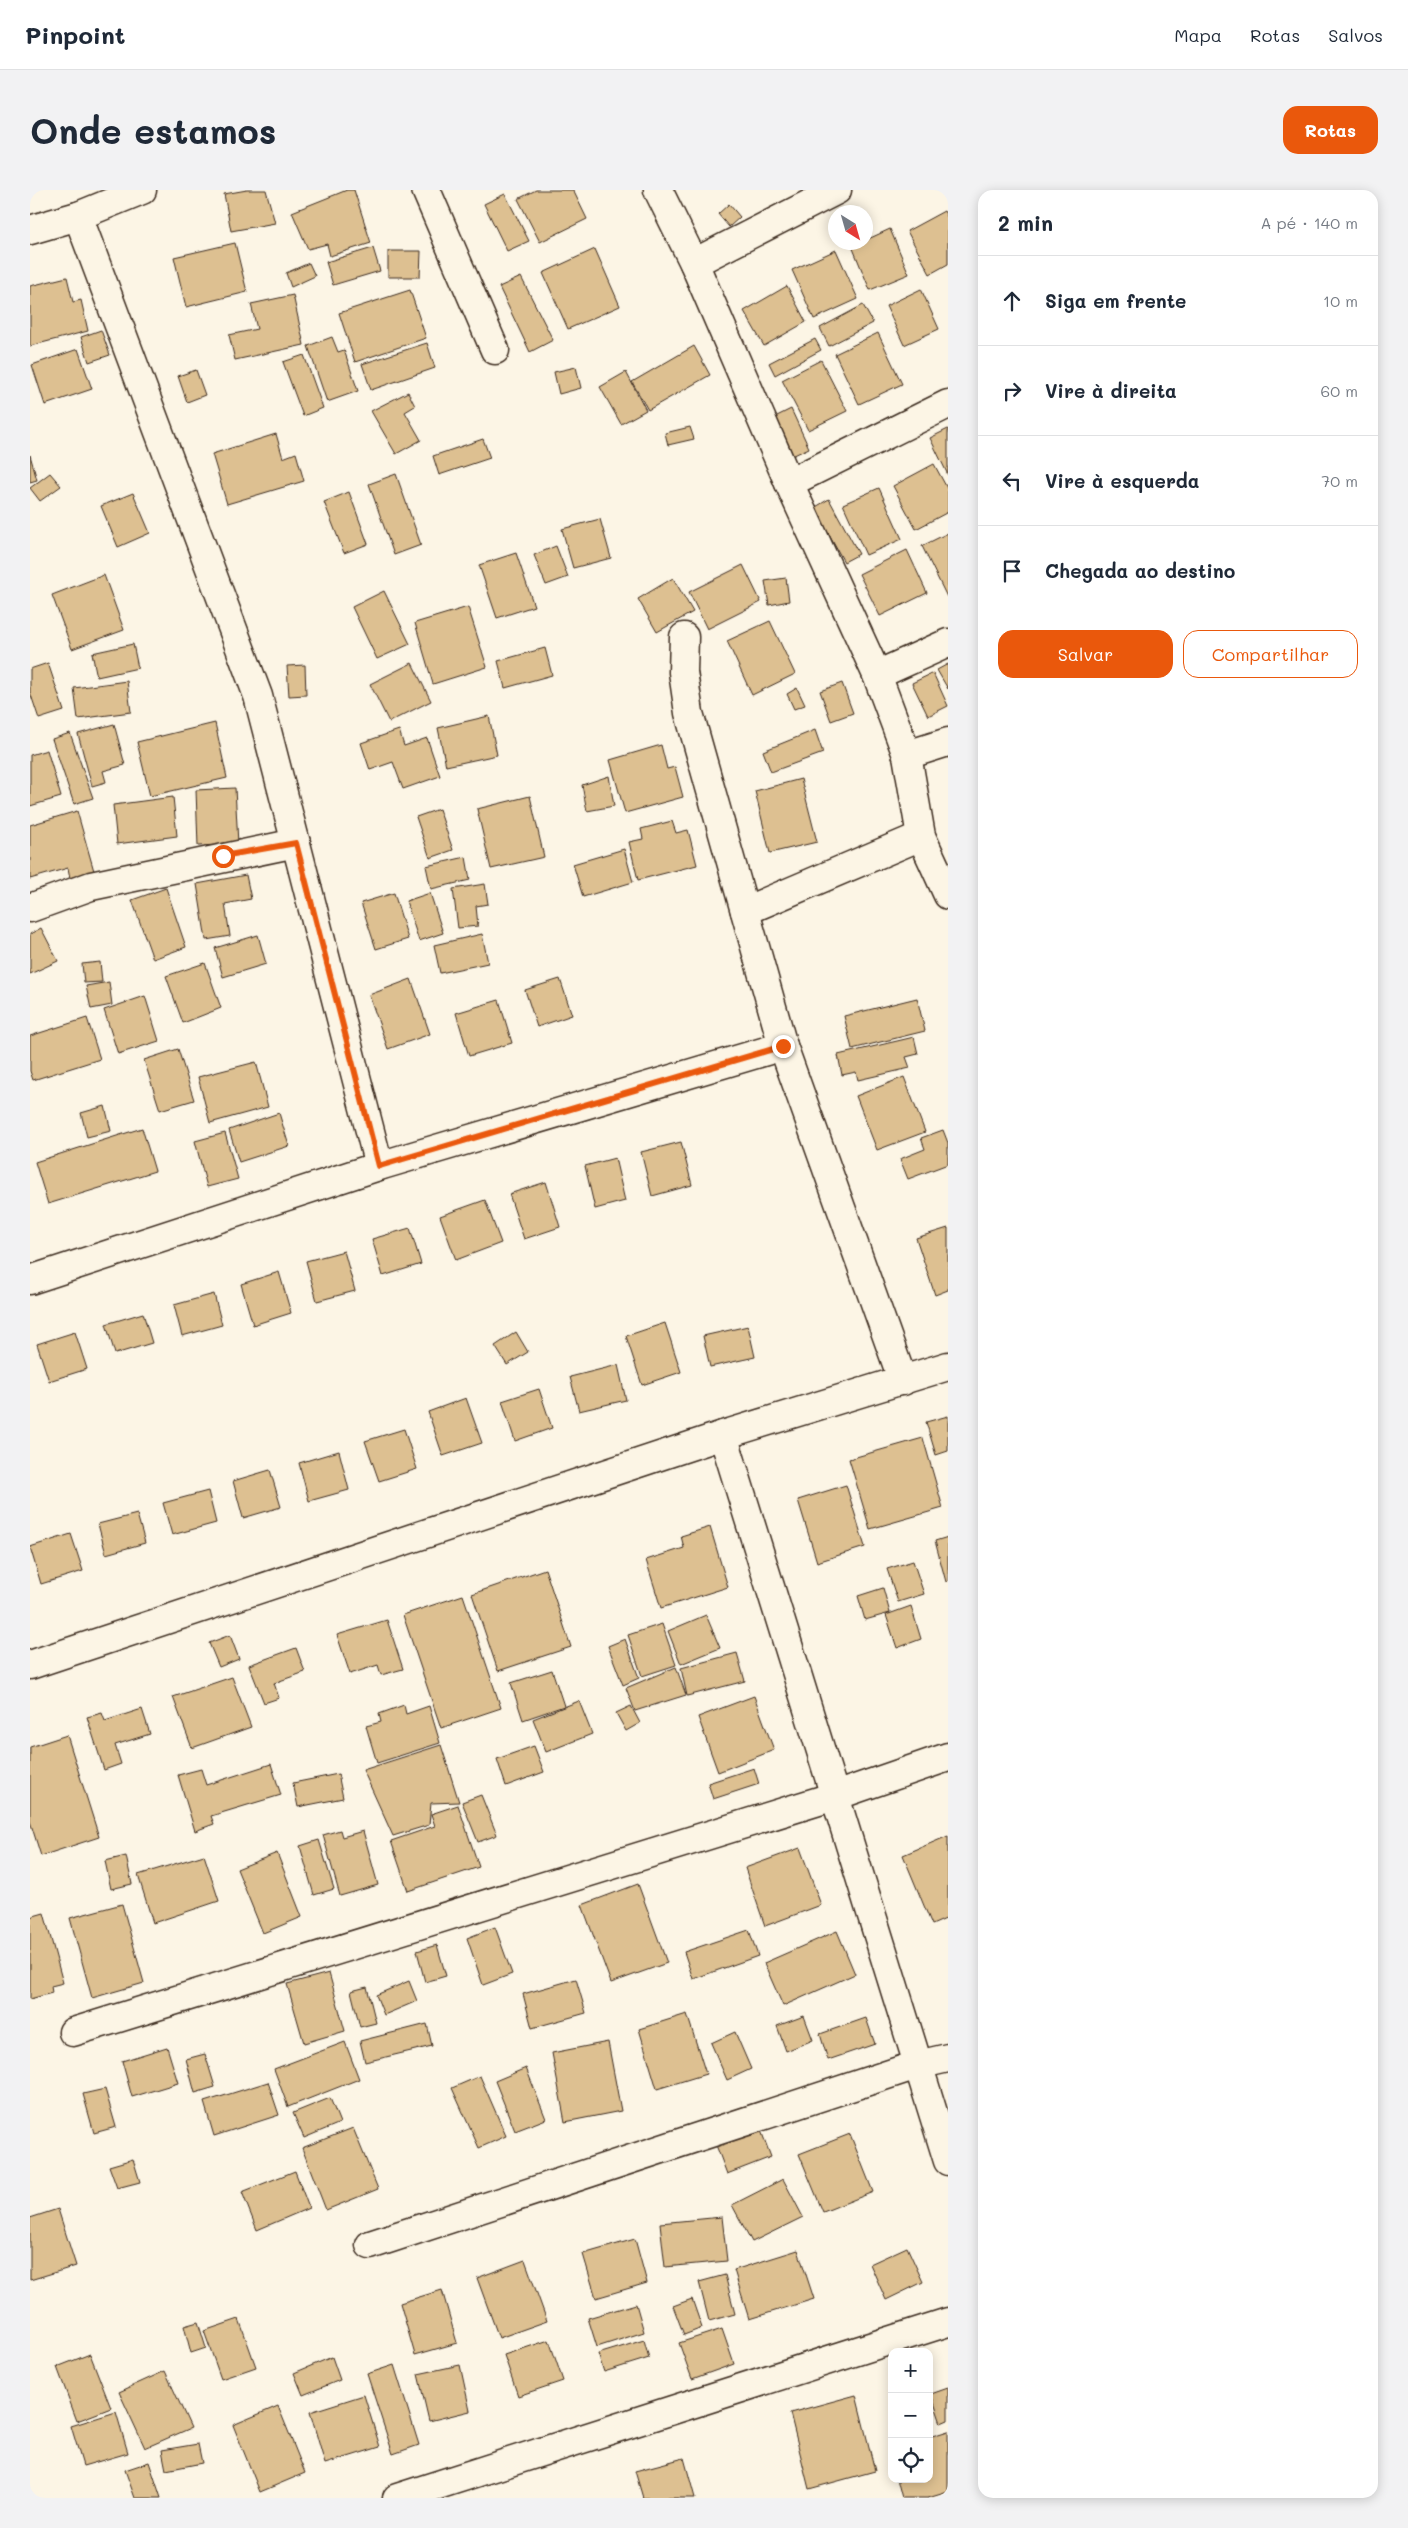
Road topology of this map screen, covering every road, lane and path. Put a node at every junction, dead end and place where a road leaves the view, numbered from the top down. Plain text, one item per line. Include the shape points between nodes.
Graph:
1 (142, 190) edge
2 (426, 190) edge
3 (658, 190) edge
4 (837, 190) edge
5 (78, 216) junction
6 (30, 230) edge
7 (694, 262) junction
8 (496, 350) dead end
9 (948, 404) edge
10 (789, 483) junction
11 (684, 637) dead end
12 (948, 643) edge
13 (877, 675) junction
14 (948, 742) edge
15 (907, 755) junction
16 (921, 836) junction
17 (296, 843) junction
18 (948, 895) edge
19 (30, 908) edge
20 (744, 911) junction
21 (783, 1046) junction
22 (379, 1166) junction
23 (30, 1280) edge
24 (948, 1366) edge
25 (902, 1381) junction
26 (723, 1435) junction
27 (30, 1665) edge
28 (948, 1757) edge
29 (836, 1796) junction
30 (73, 2032) dead end
31 (948, 2058) edge
32 (916, 2065) junction
33 (948, 2161) edge
34 (370, 2245) dead end
35 (948, 2322) edge
36 (398, 2498) edge

1 - 5 street
2 - 8 street
3 - 7 street
4 - 7 street
5 - 6 street
5 - 17 street via 258,696
7 - 10 street
9 - 10 street
10 - 13 street
11 - 20 street via 683,672 689,713
12 - 13 street
13 - 15 street
14 - 15 street
15 - 16 street
16 - 18 street
16 - 20 street
17 - 19 street via 91,886
17 - 22 street
20 - 21 street
21 - 22 street
21 - 25 street
22 - 23 street
24 - 25 street
25 - 26 street
26 - 27 street
26 - 29 street
28 - 29 street
29 - 30 street
29 - 32 street
31 - 32 street
32 - 33 street
32 - 34 street
35 - 36 street

